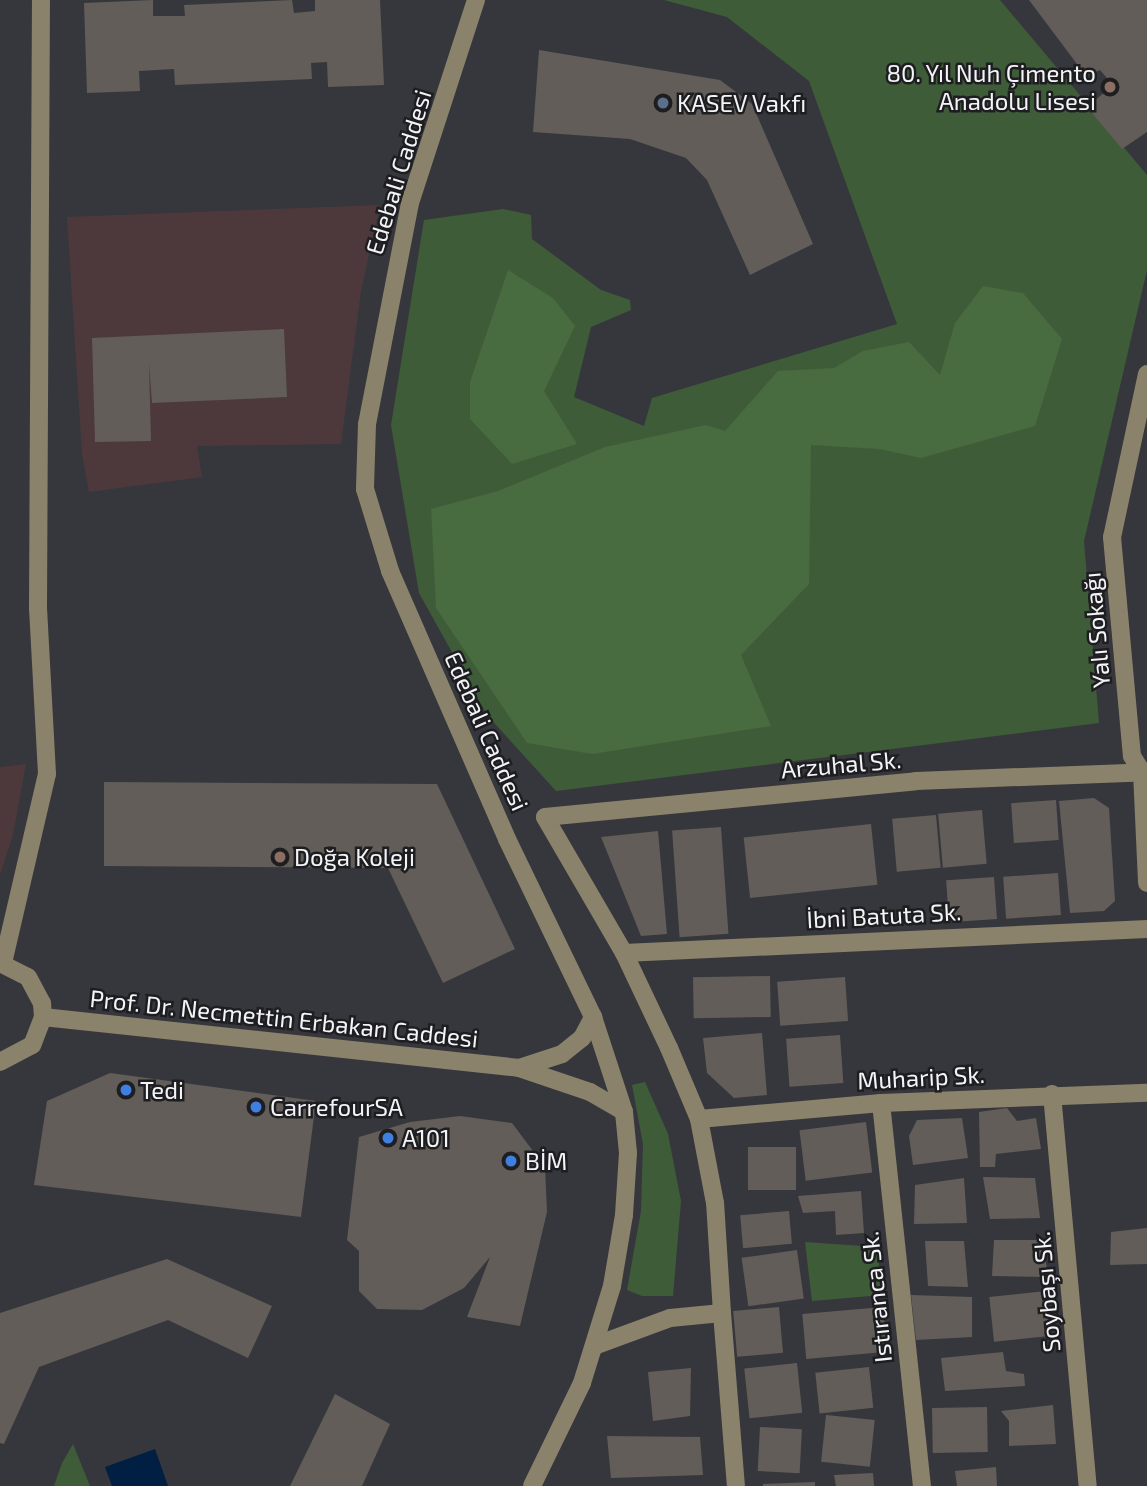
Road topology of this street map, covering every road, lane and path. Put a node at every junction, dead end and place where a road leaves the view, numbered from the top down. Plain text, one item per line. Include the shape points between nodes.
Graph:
1 (41, 0) edge
2 (476, 0) edge
3 (1147, 374) edge
4 (1145, 772) edge
5 (545, 817) joint
6 (1147, 883) edge
7 (1147, 929) edge
8 (624, 953) junction
9 (2, 963) edge
10 (43, 1017) junction
11 (593, 1017) junction
12 (0, 1062) edge
13 (519, 1068) junction
14 (1147, 1093) edge
15 (1052, 1094) junction
16 (881, 1103) junction
17 (624, 1112) junction
18 (699, 1119) junction
19 (722, 1313) junction
20 (594, 1346) junction
21 (567, 1421) junction
22 (532, 1486) edge
23 (545, 1486) edge
24 (736, 1486) edge
25 (922, 1486) edge
26 (1088, 1486) edge

1 - 9 street via 38,609 47,774
2 - 11 street, Edebali Caddesi via 410,203 367,425 365,489 372,522 399,593
3 - 4 street, Yalı Sokağı via 1112,537 1132,756
4 - 5 street, Arzuhal Sk. via 916,782
4 - 6 street, Yalı Sokağı
5 - 8 street, Edebali Caddesi
7 - 8 street, İbni Batuta Sk.
8 - 18 street, Edebali Caddesi
9 - 10 street via 29,977 42,1003
10 - 12 street via 32,1045
10 - 13 street, Prof. Dr. Necmettin Erbakan Caddesi
11 - 13 street via 582,1038 562,1054
11 - 17 street, Edebali Caddesi
13 - 17 street via 590,1092
14 - 15 street, Muharip Sk.
15 - 16 street, Muharip Sk.
15 - 26 street, Soybaşı Sk.
16 - 18 street, Muharip Sk.
16 - 25 street, Istıranca Sk.
17 - 20 street, Edebali Caddesi via 628,1153 624,1215 612,1286
18 - 19 street, Edebali Caddesi via 715,1203
19 - 20 street via 670,1318
19 - 24 street, Edebali Caddesi
20 - 21 street, Edebali Caddesi
21 - 22 street
21 - 23 street

